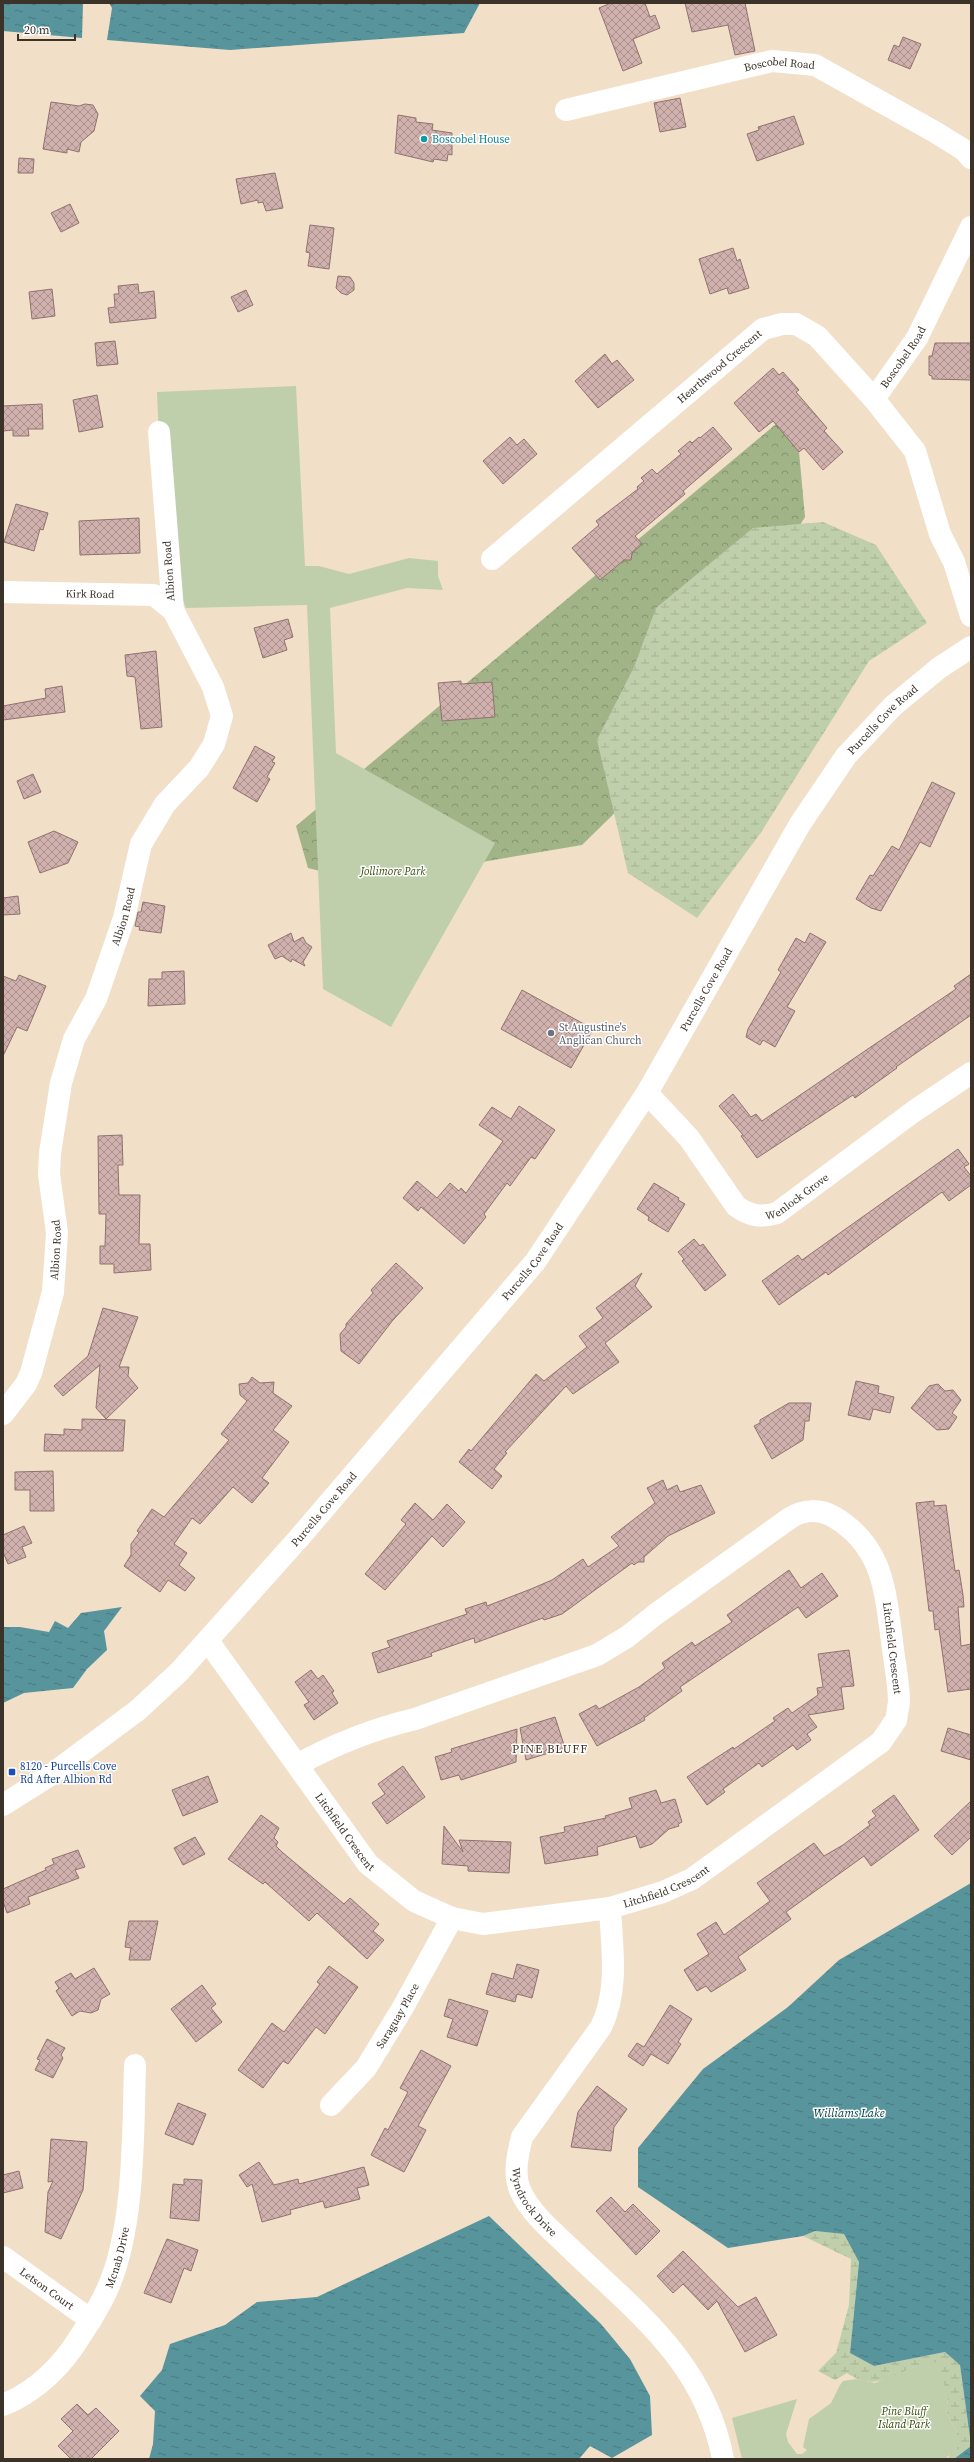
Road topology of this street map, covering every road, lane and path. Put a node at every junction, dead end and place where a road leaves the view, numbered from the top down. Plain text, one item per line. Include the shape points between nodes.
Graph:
1 (566, 110) dead end
2 (971, 158) edge
3 (971, 227) edge
4 (874, 399) junction
5 (159, 432) dead end
6 (492, 559) dead end
7 (3, 592) edge
8 (173, 610) junction
9 (971, 616) edge
10 (971, 647) edge
11 (971, 1073) edge
12 (647, 1093) junction
13 (3, 1414) edge
14 (208, 1641) junction
15 (297, 1764) junction
16 (3, 1805) edge
17 (610, 1908) junction
18 (452, 1918) junction
19 (135, 2065) dead end
20 (331, 2105) dead end
21 (3, 2256) edge
22 (91, 2320) junction
23 (3, 2405) edge
24 (723, 2459) edge

1 - 2 street, Boscobel Road via 772,61 816,65 964,150
3 - 4 street, Boscobel Road via 917,338
4 - 6 street, Hearthwood Crescent via 808,329 796,324 782,324 763,329
4 - 9 street, Hearthwood Crescent via 915,451 940,534 954,562
5 - 8 street, Albion Road
7 - 8 street, Kirk Road via 154,595
8 - 13 street, Albion Road via 213,687 222,716 214,744 199,768 165,804 141,844 119,933 96,999 74,1039 61,1082 50,1152 49,1174 57,1233 53,1292 31,1373 26,1384
10 - 12 street, Purcells Cove Road via 939,668 893,706 846,756 800,824
11 - 12 street, Wenlock Grove via 913,1112 777,1213 757,1216 745,1213 736,1206 689,1138
12 - 14 street, Purcells Cove Road via 535,1262 434,1383
14 - 15 street, Litchfield Crescent
14 - 16 street, Purcells Cove Road via 138,1710 52,1774
15 - 17 street, Litchfield Crescent via 353,1738 597,1655 627,1637 796,1515 810,1511 831,1515 853,1530 864,1542 881,1575 899,1693 898,1711 892,1728 873,1748 692,1879 663,1892
15 - 18 street, Litchfield Crescent via 368,1864 414,1901
17 - 18 street, Litchfield Crescent via 483,1924
17 - 24 street, Wyndrock Drive via 613,1977 608,2013 601,2027 522,2137 517,2156 520,2188 536,2215 662,2337 690,2373 716,2426
18 - 20 street, Saraguay Place via 366,2068
19 - 22 street, Mcnab Drive via 132,2169 121,2243 107,2290
21 - 22 street, Letson Court
22 - 23 street, Mcnab Drive via 77,2343 55,2369 35,2387

